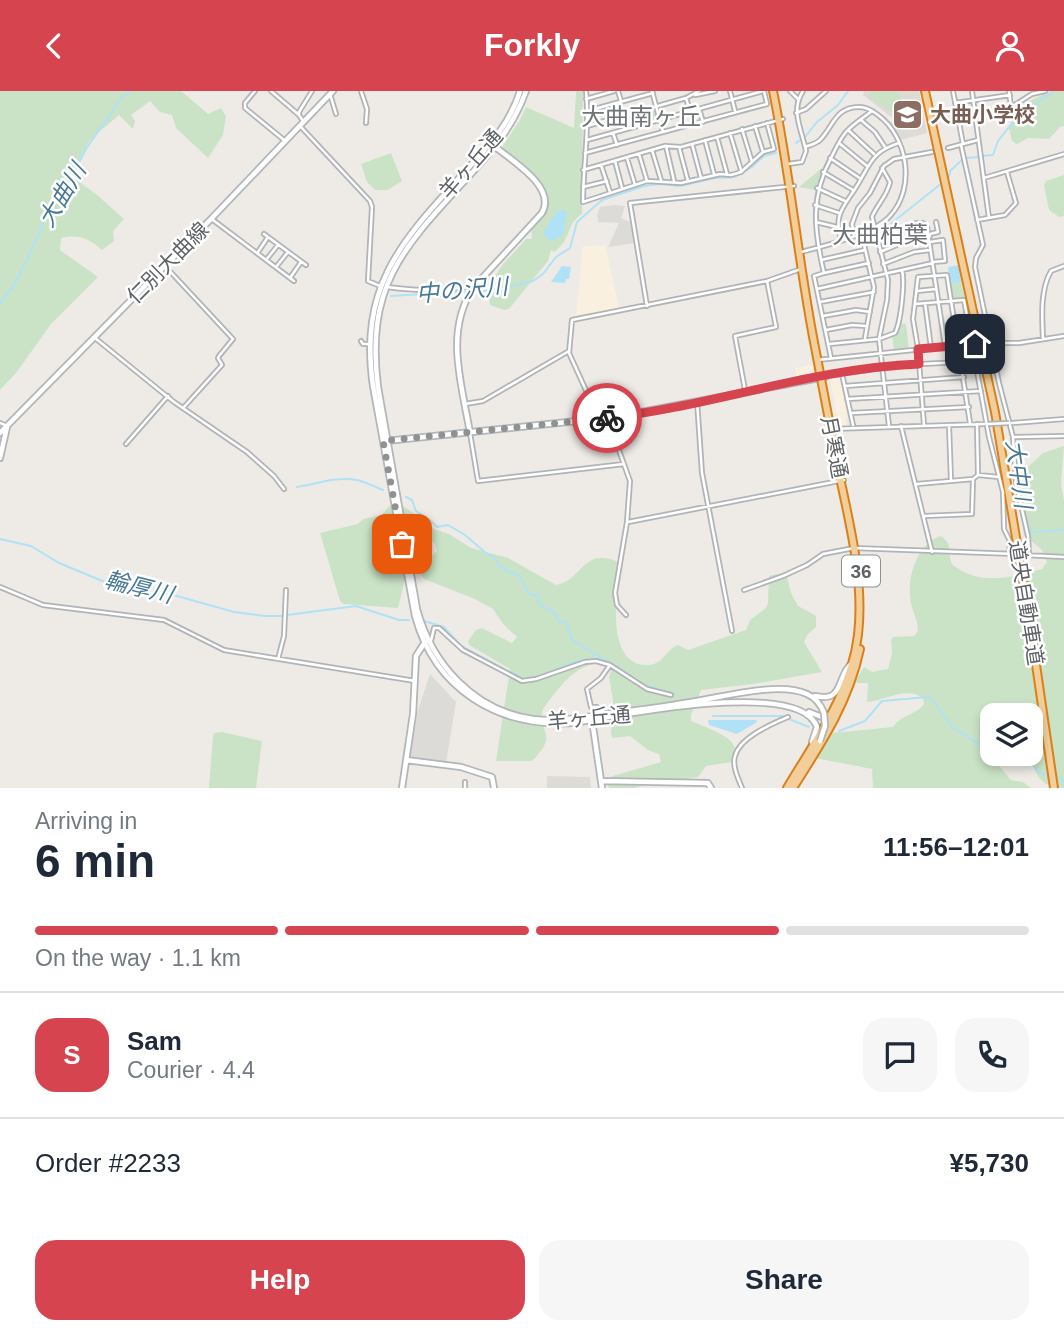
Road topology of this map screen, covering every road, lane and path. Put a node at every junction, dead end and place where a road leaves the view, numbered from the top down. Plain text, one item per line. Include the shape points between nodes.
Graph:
1 (255, 91) edge
2 (271, 91) edge
3 (312, 91) edge
4 (361, 91) edge
5 (520, 91) edge
6 (526, 91) edge
7 (586, 91) edge
8 (616, 91) edge
9 (715, 91) edge
10 (730, 91) edge
11 (763, 91) edge
12 (775, 91) edge
13 (790, 91) edge
14 (803, 91) edge
15 (826, 91) edge
16 (927, 91) edge
17 (953, 91) edge
18 (972, 91) edge
19 (1045, 91) edge
20 (332, 92) edge
21 (654, 92) edge
22 (696, 92) edge
23 (1009, 93) edge
24 (686, 98) junction
25 (586, 99) junction
26 (798, 99) junction
27 (732, 100) junction
28 (974, 101) junction
29 (622, 102) junction
30 (956, 103) junction
31 (612, 105) junction
32 (656, 106) junction
33 (1011, 107) junction
34 (699, 109) junction
35 (587, 111) junction
36 (691, 111) junction
37 (872, 111) junction
38 (736, 113) junction
39 (796, 113) junction
40 (335, 114) dead end
41 (627, 114) junction
42 (299, 115) junction
43 (616, 117) junction
44 (975, 117) junction
45 (660, 119) junction
46 (781, 120) junction
47 (860, 120) junction
48 (703, 122) junction
49 (301, 123) junction
50 (366, 123) dead end
51 (768, 123) junction
52 (586, 126) junction
53 (755, 126) junction
54 (631, 127) junction
55 (743, 129) junction
56 (848, 130) junction
57 (663, 132) junction
58 (613, 133) junction
59 (730, 133) junction
60 (718, 137) junction
61 (587, 140) junction
62 (705, 140) junction
63 (284, 141) junction
64 (978, 141) junction
65 (839, 143) junction
66 (899, 143) junction
67 (692, 144) junction
68 (617, 145) junction
69 (805, 145) junction
70 (962, 145) junction
71 (493, 146) junction
72 (666, 146) junction
73 (679, 147) junction
74 (885, 147) junction
75 (948, 149) dead end
76 (652, 150) junction
77 (763, 152) junction
78 (932, 152) dead end
79 (585, 153) junction
80 (639, 154) junction
81 (1064, 154) edge
82 (875, 155) junction
83 (627, 157) junction
84 (903, 157) junction
85 (831, 158) junction
86 (615, 161) junction
87 (752, 162) junction
88 (790, 164) junction
89 (601, 165) junction
90 (867, 166) junction
91 (882, 168) junction
92 (583, 170) junction
93 (741, 171) junction
94 (822, 172) junction
95 (1007, 172) junction
96 (714, 175) junction
97 (728, 175) junction
98 (702, 178) junction
99 (984, 178) junction
100 (861, 179) junction
101 (607, 181) junction
102 (647, 181) junction
103 (661, 181) junction
104 (689, 181) junction
105 (675, 182) junction
106 (635, 185) junction
107 (793, 186) junction
108 (583, 187) junction
109 (817, 188) junction
110 (622, 189) junction
111 (854, 191) junction
112 (610, 193) junction
113 (845, 201) junction
114 (815, 205) junction
115 (839, 213) junction
116 (989, 218) junction
117 (211, 219) junction
118 (977, 220) junction
119 (816, 222) junction
120 (936, 222) dead end
121 (838, 227) junction
122 (873, 227) junction
123 (861, 232) junction
124 (264, 234) dead end
125 (854, 235) junction
126 (930, 235) junction
127 (268, 237) junction
128 (841, 241) junction
129 (877, 241) junction
130 (930, 242) junction
131 (278, 245) junction
132 (818, 248) junction
133 (866, 250) junction
134 (931, 250) junction
135 (288, 252) junction
136 (880, 252) junction
137 (257, 253) junction
138 (800, 253) junction
139 (266, 260) junction
140 (821, 260) junction
141 (301, 262) junction
142 (932, 262) junction
143 (869, 263) junction
144 (883, 264) junction
145 (306, 265) dead end
146 (165, 266) junction
147 (1064, 266) edge
148 (276, 267) junction
149 (802, 269) junction
150 (902, 270) junction
151 (824, 273) junction
152 (886, 274) junction
153 (872, 276) junction
154 (934, 276) junction
155 (290, 278) junction
156 (294, 281) dead end
157 (767, 281) junction
158 (475, 286) junction
159 (383, 287) junction
160 (817, 289) junction
161 (936, 289) junction
162 (917, 291) junction
163 (874, 292) junction
164 (951, 301) junction
165 (820, 302) junction
166 (938, 302) junction
167 (925, 303) junction
168 (915, 304) junction
169 (647, 306) junction
170 (870, 312) junction
171 (823, 316) junction
172 (866, 326) junction
173 (826, 330) junction
174 (1064, 336) edge
175 (95, 338) junction
176 (879, 339) junction
177 (1043, 339) junction
178 (865, 340) junction
179 (361, 341) dead end
180 (991, 343) junction
181 (370, 344) junction
182 (829, 344) junction
183 (973, 344) junction
184 (958, 346) junction
185 (945, 347) junction
186 (931, 348) junction
187 (918, 349) junction
188 (569, 351) junction
189 (880, 353) junction
190 (831, 358) junction
191 (819, 360) junction
192 (961, 362) junction
193 (919, 364) junction
194 (882, 367) junction
195 (842, 374) junction
196 (823, 377) junction
197 (964, 377) junction
198 (921, 380) junction
199 (884, 384) junction
200 (845, 386) junction
201 (981, 391) junction
202 (745, 392) junction
203 (967, 392) junction
204 (922, 395) junction
205 (168, 396) junction
206 (885, 398) junction
207 (847, 399) junction
208 (697, 401) junction
209 (465, 404) junction
210 (184, 407) junction
211 (969, 407) junction
212 (923, 409) junction
213 (888, 412) junction
214 (851, 413) junction
215 (599, 419) junction
216 (1064, 419) edge
217 (0, 423) edge
218 (970, 423) junction
219 (1010, 423) junction
220 (977, 424) junction
221 (987, 424) junction
222 (924, 425) junction
223 (949, 425) junction
224 (7, 426) junction
225 (889, 426) junction
226 (901, 426) junction
227 (853, 427) junction
228 (832, 428) junction
229 (0, 433) edge
230 (470, 433) junction
231 (1064, 436) edge
232 (1013, 437) junction
233 (386, 441) junction
234 (126, 444) dead end
235 (0, 458) edge
236 (624, 464) junction
237 (978, 475) junction
238 (999, 477) junction
239 (973, 479) junction
240 (843, 480) junction
241 (951, 481) junction
242 (916, 484) junction
243 (285, 489) dead end
244 (708, 506) junction
245 (924, 516) junction
246 (627, 522) junction
247 (856, 549) junction
248 (932, 552) junction
249 (1064, 557) edge
250 (0, 587) edge
251 (286, 590) dead end
252 (744, 590) dead end
253 (626, 615) dead end
254 (732, 631) dead end
255 (427, 643) junction
256 (278, 659) junction
257 (852, 663) junction
258 (610, 664) junction
259 (415, 681) junction
260 (807, 694) junction
261 (671, 695) dead end
262 (802, 710) junction
263 (600, 715) junction
264 (788, 716) dead end
265 (837, 716) junction
266 (827, 717) junction
267 (592, 718) junction
268 (406, 760) junction
269 (602, 781) junction
270 (465, 782) dead end
271 (402, 788) edge
272 (464, 788) edge
273 (494, 788) edge
274 (602, 788) edge
275 (710, 788) edge
276 (742, 788) edge
277 (789, 788) edge
278 (1055, 788) edge

1 - 63 street via 245,108
2 - 42 street
3 - 42 street
4 - 50 street
5 - 71 main road, 羊ヶ丘通
6 - 71 main road, 羊ヶ丘通 via 514,119
7 - 25 street
8 - 25 street
8 - 29 street
9 - 22 street
10 - 27 street
11 - 27 street
11 - 38 street via 767,104
12 - 46 highway, 月寒通 / 36
13 - 26 street
14 - 26 street
15 - 39 street
16 - 278 highway, 道央自動車道 via 994,405
17 - 30 street
18 - 28 street
19 - 33 street
20 - 40 street
20 - 49 main road, 仁別大曲線
21 - 29 street
21 - 32 street
22 - 24 street
23 - 28 street
23 - 33 street
24 - 32 street
24 - 36 street
25 - 35 street
26 - 39 street
27 - 34 street
27 - 38 street
28 - 30 street
28 - 44 street
29 - 31 street
30 - 70 street
31 - 35 street
31 - 43 street
32 - 41 street
32 - 45 street
33 - 44 street
34 - 36 street
34 - 48 street
35 - 52 street
36 - 45 street
37 - 47 street
37 - 66 street via 887,123
37 - 69 street via 858,107 843,111 820,140
38 - 48 street
39 - 69 street
41 - 43 street
41 - 54 street
42 - 49 street
43 - 52 street
44 - 64 street
45 - 54 street
45 - 57 street
46 - 51 street
46 - 88 highway, 月寒通 / 36
47 - 56 street
47 - 74 street
48 - 57 street
49 - 63 main road, 仁別大曲線
49 - 159 street via 370,201 368,281
51 - 53 street
51 - 77 street via 774,149
52 - 61 street
53 - 55 street
53 - 77 street
54 - 58 street
55 - 59 street
55 - 87 street
56 - 65 street
56 - 82 street
57 - 68 street
58 - 61 street
58 - 68 street
59 - 60 street
59 - 93 street
60 - 62 street
60 - 97 street
61 - 79 street
62 - 67 street
62 - 96 street
63 - 117 main road, 仁別大曲線
64 - 70 street
64 - 99 street
65 - 85 street
65 - 90 street
66 - 74 street
66 - 84 street
67 - 73 street
67 - 98 street
68 - 79 street
69 - 88 street via 806,157
70 - 75 street
70 - 118 street
71 - 158 main road via 536,181 546,201 542,213
71 - 159 main road, 羊ヶ丘通 via 400,249
72 - 73 street
72 - 76 street
72 - 105 street
73 - 104 street
74 - 82 street
76 - 80 street
76 - 103 street
77 - 87 street
78 - 84 street
79 - 92 street
80 - 83 street
80 - 102 street
81 - 95 street
82 - 90 street
83 - 86 street
83 - 106 street
84 - 91 street
84 - 122 street via 902,197 891,216
85 - 94 street
85 - 100 street
86 - 89 street
86 - 110 street
87 - 93 street
88 - 107 highway, 月寒通 / 36
89 - 92 street
89 - 101 street
90 - 100 street
91 - 122 street via 890,182 884,201 875,210
91 - 125 street via 854,217
92 - 108 street
93 - 97 street
94 - 109 street
94 - 111 street
95 - 99 street
95 - 116 street via 1016,202 1005,215
96 - 97 street
96 - 98 street
98 - 104 street
99 - 116 street
100 - 111 street
101 - 108 street
101 - 112 street
102 - 103 street
102 - 106 street
103 - 105 street
104 - 105 street
106 - 110 street
107 - 138 highway, 月寒通 / 36
107 - 169 street via 630,203
108 - 112 street via 583,202
109 - 113 street
109 - 114 street
110 - 112 street
111 - 113 street
113 - 115 street
114 - 115 street
114 - 119 street
115 - 121 street
116 - 118 street
117 - 137 street
117 - 146 main road, 仁別大曲線
118 - 180 street via 983,245 975,267
119 - 121 street
119 - 132 street
120 - 126 street via 938,232
121 - 128 street
122 - 123 street
122 - 129 street
123 - 125 street
123 - 133 street
124 - 127 street
125 - 128 street
126 - 129 street via 927,227 916,223
126 - 130 street
126 - 136 street
127 - 131 street
127 - 137 street
128 - 132 street
129 - 136 street
130 - 134 street
130 - 142 street via 943,240 945,261
131 - 135 street
131 - 139 street
132 - 138 street
132 - 140 street
133 - 140 street
133 - 143 street
134 - 142 street
134 - 144 street
135 - 141 street
135 - 148 street
136 - 144 street
137 - 139 street
138 - 149 highway, 月寒通 / 36
139 - 148 street
140 - 151 street
141 - 145 street
141 - 155 street
142 - 150 street
142 - 154 street
143 - 151 street
143 - 153 street
144 - 152 street
146 - 175 main road, 仁別大曲線
146 - 210 street via 233,339 219,356 222,365
147 - 177 street via 1051,271 1046,282
148 - 155 street
149 - 157 street
149 - 191 highway, 月寒通 / 36
150 - 152 street
150 - 176 street via 897,328
151 - 160 street via 814,276
152 - 153 street
152 - 176 street via 887,300
153 - 160 street
153 - 163 street
154 - 161 street
154 - 162 street via 918,277
154 - 164 street via 947,275
155 - 156 street
157 - 169 street
157 - 202 street via 776,327 735,336
158 - 159 street via 419,292
158 - 209 main road via 465,301 456,332
159 - 181 main road, 羊ヶ丘通 via 372,319
159 - 233 main road, 羊ヶ丘通 via 375,353
160 - 165 street
161 - 162 street
161 - 166 street
162 - 168 street
163 - 165 street
163 - 170 street
164 - 166 street
164 - 183 street via 964,300
164 - 184 street
165 - 171 street
166 - 167 street
166 - 185 street
167 - 168 street
167 - 186 street
168 - 187 street
169 - 188 street via 574,319
170 - 171 street
170 - 172 street
171 - 173 street
172 - 173 street
172 - 178 street
173 - 182 street
174 - 177 street
175 - 205 street
175 - 224 main road, 仁別大曲線
176 - 178 street
176 - 189 street
177 - 180 street
178 - 182 street
179 - 181 street
180 - 183 street, bridge
180 - 219 street
181 - 233 main road, 羊ヶ丘通 via 373,386
182 - 190 street
183 - 184 street
183 - 201 street
184 - 185 street
184 - 192 street
185 - 186 street
186 - 187 street
187 - 189 street
187 - 193 street
188 - 209 street via 484,401
188 - 215 street
189 - 190 street
189 - 194 street
190 - 191 street
191 - 196 highway, 月寒通 / 36
192 - 193 street
192 - 197 street
193 - 194 street
193 - 198 street
194 - 195 street
194 - 199 street
195 - 196 street
195 - 200 street
196 - 202 main road
196 - 228 highway, 月寒通 / 36
197 - 198 street
197 - 203 street
198 - 199 street
198 - 204 street
199 - 200 street
199 - 206 street
200 - 207 street
201 - 203 street
201 - 221 street
202 - 208 main road
203 - 204 street
203 - 211 street
204 - 206 street
204 - 212 street
205 - 210 street
205 - 234 street
206 - 207 street
206 - 213 street
207 - 214 street
208 - 215 main road
208 - 244 street
209 - 230 main road
210 - 243 street via 257,460
211 - 212 street
211 - 218 street
212 - 213 street
212 - 222 street
213 - 214 street
213 - 225 street
214 - 227 street
215 - 230 main road
215 - 236 street via 617,442
216 - 219 street
217 - 224 street
218 - 220 street
218 - 223 street
219 - 221 street, bridge
219 - 232 street
220 - 221 street
220 - 237 street
221 - 238 street
222 - 223 street
222 - 226 street
223 - 241 street
224 - 229 main road, 仁別大曲線
224 - 235 main road
225 - 226 street
225 - 227 street
226 - 242 street
227 - 228 street
228 - 240 highway, 月寒通 / 36
230 - 233 main road
230 - 236 street via 478,481
231 - 232 street
232 - 249 street via 1027,555
233 - 255 main road, 羊ヶ丘通 via 415,616
236 - 246 street via 630,481
237 - 238 street
237 - 239 street
238 - 248 street via 1005,502 1004,529 1013,554
239 - 241 street
239 - 245 street via 972,514
240 - 244 street
240 - 247 highway, 月寒通 / 36
241 - 242 street
242 - 245 street
244 - 246 street
244 - 254 street
245 - 248 street
246 - 253 street via 615,593 617,605
247 - 248 street
247 - 252 street via 822,554 807,565
247 - 257 highway, 月寒通 / 36 via 859,621
247 - 265 highway, 月寒通 / 36 via 864,599 862,630 854,675
250 - 256 street via 43,605 164,620 218,648
251 - 256 street
255 - 258 street via 434,628 439,628 463,649 525,681 585,662
255 - 259 main road via 417,653
255 - 267 main road, 羊ヶ丘通 via 456,685 498,713 554,724
256 - 259 street
257 - 260 main road, 羊ヶ丘通 via 834,694 821,698
257 - 266 highway, 月寒通 / 36 via 845,687
258 - 261 street via 641,686
258 - 263 street via 587,689 591,707 598,708
259 - 268 main road
260 - 263 main road, 羊ヶ丘通 via 744,692
260 - 266 main road
262 - 266 main road, 羊ヶ丘通
262 - 267 main road, 羊ヶ丘通 via 736,701
262 - 277 main road via 813,718 817,730
263 - 267 main road, 羊ヶ丘通
264 - 276 street via 738,749 734,759
265 - 266 main road
265 - 277 highway, 月寒通 / 36
266 - 277 highway, 月寒通 / 36
266 - 277 main road, bridge via 820,741
267 - 269 main road
268 - 271 main road
268 - 273 main road via 475,770 492,777
269 - 274 main road
269 - 275 main road via 708,783
270 - 272 street

